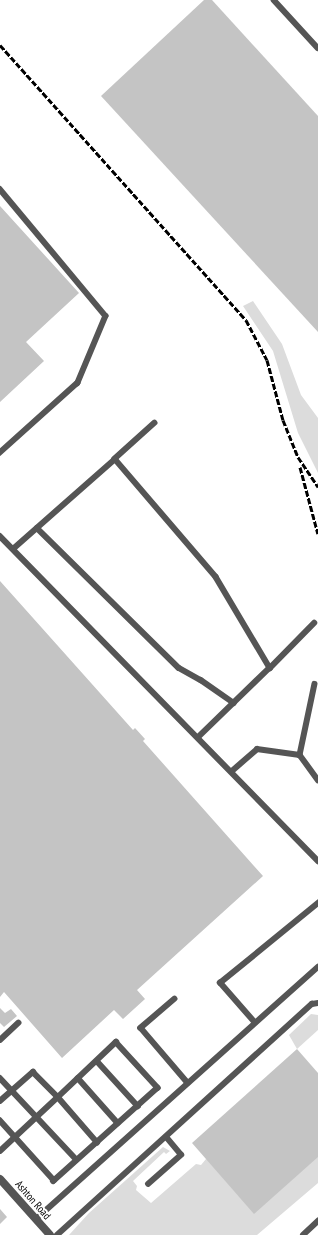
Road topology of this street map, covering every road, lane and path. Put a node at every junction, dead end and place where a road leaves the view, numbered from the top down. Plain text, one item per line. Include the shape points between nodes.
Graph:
1 (274, 0) edge
2 (318, 48) edge
3 (0, 189) edge
4 (155, 423) dead end
5 (0, 453) edge
6 (116, 459) junction
7 (37, 528) junction
8 (0, 536) edge
9 (13, 549) junction
10 (314, 623) dead end
11 (270, 668) junction
12 (315, 684) dead end
13 (234, 704) junction
14 (199, 737) junction
15 (300, 755) junction
16 (232, 771) junction
17 (318, 780) edge
18 (318, 861) edge
19 (318, 903) edge
20 (318, 967) edge
21 (318, 998) edge
22 (175, 999) dead end
23 (315, 1004) edge
24 (18, 1023) dead end
25 (255, 1023) junction
26 (0, 1040) edge
27 (97, 1061) junction
28 (0, 1078) edge
29 (78, 1078) junction
30 (188, 1083) junction
31 (12, 1091) junction
32 (58, 1097) junction
33 (0, 1102) edge
34 (138, 1106) junction
35 (36, 1117) junction
36 (0, 1121) edge
37 (118, 1123) junction
38 (15, 1137) junction
39 (166, 1137) junction
40 (97, 1142) junction
41 (0, 1151) edge
42 (77, 1160) junction
43 (0, 1179) edge
44 (148, 1184) dead end
45 (36, 1219) junction
46 (318, 1221) edge
47 (50, 1235) edge
48 (57, 1235) edge
49 (303, 1235) edge

1 - 2 lane
3 - 5 lane via 106,316 78,382
4 - 6 lane
6 - 7 lane
6 - 11 lane via 216,577
7 - 9 lane
7 - 13 lane via 179,668 201,680
8 - 9 lane
9 - 14 lane
10 - 11 lane
11 - 13 lane
12 - 15 lane
13 - 14 lane
14 - 16 lane
15 - 16 lane via 257,749
15 - 17 lane
16 - 18 lane
19 - 25 lane via 220,984
20 - 25 lane
21 - 23 lane
22 - 30 lane via 141,1028
23 - 39 lane
24 - 26 lane
25 - 30 lane
27 - 29 lane
27 - 34 lane
27 - 34 lane via 116,1042 158,1088
28 - 31 lane
29 - 32 lane
29 - 37 lane
30 - 45 lane
31 - 32 lane via 33,1072
31 - 33 lane
31 - 35 lane
32 - 35 lane
32 - 40 lane
34 - 37 lane
35 - 38 lane
35 - 42 lane
36 - 38 lane
37 - 40 lane
38 - 41 lane
38 - 42 lane via 54,1181
39 - 44 lane via 181,1154
39 - 48 lane
40 - 42 lane
43 - 45 street, Ashton Road
45 - 47 street, Ashton Road
46 - 49 lane

